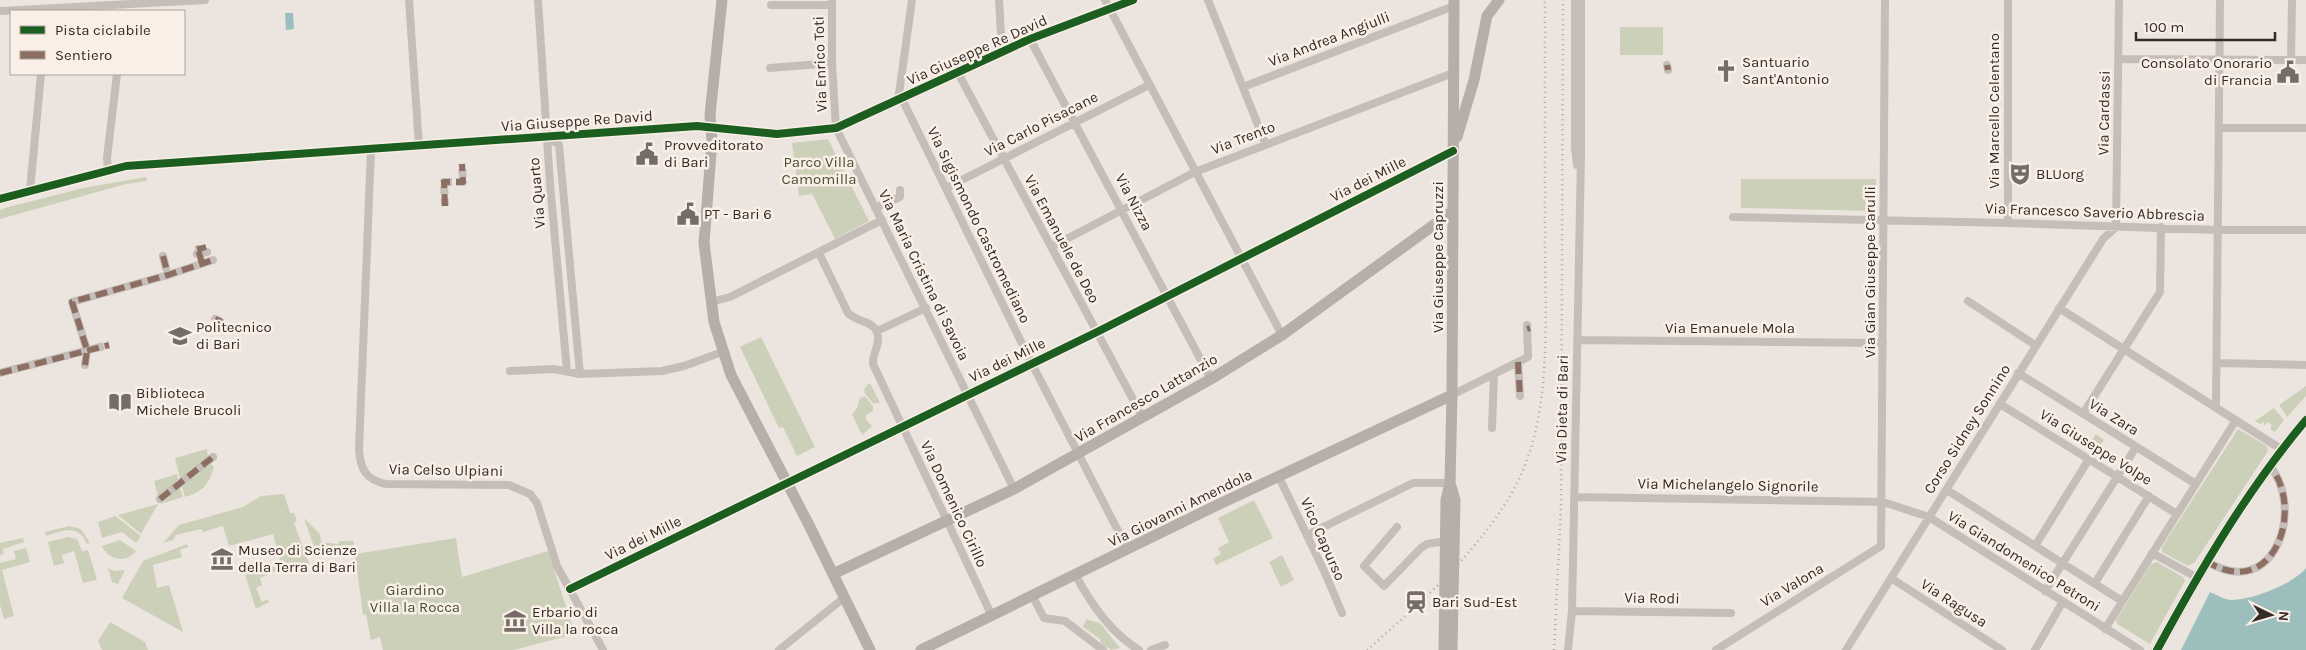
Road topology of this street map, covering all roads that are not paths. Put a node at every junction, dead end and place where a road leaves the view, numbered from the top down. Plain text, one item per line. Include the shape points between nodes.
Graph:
1 (205, 0) edge
2 (409, 0) edge
3 (538, 0) edge
4 (722, 0) edge
5 (912, 0) edge
6 (999, 0) edge
7 (1105, 0) edge
8 (1133, 0) edge
9 (1208, 0) edge
10 (1499, 0) edge
11 (1575, 0) edge
12 (1581, 0) edge
13 (1879, 0) edge
14 (2008, 0) edge
15 (2119, 0) edge
16 (2220, 0) edge
17 (2292, 0) edge
18 (176, 1) edge
19 (832, 2) edge
20 (1454, 3) edge
21 (1885, 4) edge
22 (771, 5) dead end
23 (49, 6) edge
24 (127, 6) edge
25 (1110, 9) junction
26 (0, 11) edge
27 (1030, 39) junction
28 (1002, 51) junction
29 (2119, 59) junction
30 (2220, 60) junction
31 (2291, 60) junction
32 (2306, 60) edge
33 (832, 63) junction
34 (770, 68) dead end
35 (958, 73) junction
36 (1453, 73) junction
37 (42, 75) edge
38 (117, 75) edge
39 (1149, 85) junction
40 (1243, 87) junction
41 (900, 100) junction
42 (1076, 122) junction
43 (710, 127) junction
44 (836, 128) junction
45 (2219, 128) junction
46 (2306, 128) edge
47 (547, 137) junction
48 (1266, 144) junction
49 (419, 146) junction
50 (371, 149) junction
51 (1453, 151) junction
52 (1004, 159) junction
53 (108, 169) junction
54 (1579, 169) junction
55 (1195, 172) junction
56 (563, 183) junction
57 (550, 184) junction
58 (946, 188) junction
59 (30, 190) junction
60 (900, 190) dead end
61 (0, 199) edge
62 (875, 208) junction
63 (1123, 210) junction
64 (1453, 211) junction
65 (1733, 217) dead end
66 (882, 220) junction
67 (1884, 220) junction
68 (2008, 223) junction
69 (2116, 226) junction
70 (2161, 227) junction
71 (2218, 230) junction
72 (2306, 230) edge
73 (1051, 247) junction
74 (206, 249) dead end
75 (196, 252) dead end
76 (819, 253) junction
77 (163, 256) dead end
78 (1242, 259) junction
79 (213, 260) dead end
80 (166, 268) dead end
81 (1168, 297) junction
82 (711, 302) junction
83 (1968, 302) dead end
84 (926, 308) junction
85 (2059, 308) junction
86 (215, 319) dead end
87 (222, 326) dead end
88 (1528, 327) dead end
89 (877, 332) junction
90 (1097, 332) junction
91 (1282, 334) junction
92 (1576, 340) junction
93 (1883, 343) junction
94 (2035, 345) junction
95 (96, 348) tunnel mouth
96 (2125, 349) junction
97 (87, 350) junction
98 (722, 352) junction
99 (1031, 362) junction
100 (1518, 362) junction
101 (2217, 363) junction
102 (85, 365) dead end
103 (2306, 365) edge
104 (510, 371) dead end
105 (567, 371) junction
106 (0, 373) edge
107 (2018, 373) junction
108 (580, 374) junction
109 (1494, 374) junction
110 (1211, 379) junction
111 (967, 395) junction
112 (1452, 395) junction
113 (1520, 396) dead end
114 (2000, 404) junction
115 (2216, 408) junction
116 (2083, 414) junction
117 (1142, 418) junction
118 (2236, 420) junction
119 (2306, 420) edge
120 (903, 426) junction
121 (1492, 428) dead end
122 (2136, 447) junction
123 (2280, 449) junction
124 (1078, 455) junction
125 (213, 457) dead end
126 (2089, 459) junction
127 (2269, 465) junction
128 (1279, 477) junction
129 (2117, 477) junction
130 (2287, 480) dead end
131 (787, 482) junction
132 (1450, 483) junction
133 (2196, 484) junction
134 (1014, 490) junction
135 (1947, 490) junction
136 (2149, 496) junction
137 (1574, 497) junction
138 (160, 499) dead end
139 (1883, 502) junction
140 (2177, 514) junction
141 (1929, 517) junction
142 (945, 520) junction
143 (1398, 528) dead end
144 (1307, 535) junction
145 (1446, 541) junction
146 (1882, 543) joint
147 (2036, 546) junction
148 (1128, 550) junction
149 (2152, 553) junction
150 (2280, 557) dead end
151 (2206, 561) junction
152 (2063, 563) junction
153 (833, 574) junction
154 (1076, 576) junction
155 (1891, 578) junction
156 (2196, 578) junction
157 (2094, 583) junction
158 (570, 589) junction
159 (2045, 592) junction
160 (845, 597) junction
161 (1033, 597) junction
162 (2122, 600) junction
163 (2062, 603) junction
164 (1572, 611) junction
165 (1342, 613) dead end
166 (1731, 613) dead end
167 (992, 616) junction
168 (2105, 629) junction
169 (1164, 645) dead end
170 (603, 650) edge
171 (779, 650) edge
172 (870, 650) edge
173 (921, 650) edge
174 (1103, 650) edge
175 (1139, 650) edge
176 (1151, 650) edge
177 (1444, 650) edge
178 (1452, 650) edge
179 (1568, 650) edge
180 (1716, 650) edge
181 (1846, 650) edge
182 (2002, 650) edge
183 (2034, 650) edge
184 (2140, 650) edge
185 (2158, 650) edge

1 - 18 street
2 - 49 street
3 - 47 street
4 - 43 main road
5 - 41 street
6 - 28 street
7 - 25 street
8 - 25 street, Via Giuseppe Re David
9 - 40 street
10 - 51 main road via 1487,16 1474,80
11 - 54 street, Via Dieta di Bari via 1575,142
12 - 54 street, Via Dieta di Bari
13 - 21 street
14 - 68 street, Via Marcello Celentano
15 - 29 street, Via Cardassi
16 - 30 street
17 - 31 street
18 - 24 street
19 - 22 street
19 - 33 street, Via Enrico Toti
20 - 36 main road, Via Giuseppe Capruzzi
20 - 40 street, Via Andrea Angiulli
21 - 67 street, Via Gian Giuseppe Carulli
23 - 24 street
23 - 26 street
25 - 27 street, Via Giuseppe Re David
25 - 39 street
27 - 28 street, Via Giuseppe Re David
27 - 42 street, Via Nizza
28 - 35 street, Via Giuseppe Re David
29 - 30 street
29 - 69 street, Via Cardassi
30 - 31 street
30 - 45 street
31 - 32 street
33 - 34 street
33 - 44 street, Via Enrico Toti
35 - 41 street, Via Giuseppe Re David
35 - 52 street, Via Emanuele de Deo
36 - 48 street, Via Trento
36 - 51 main road, Via Giuseppe Capruzzi
37 - 59 street
38 - 53 street via 106,158
39 - 42 street, Via Carlo Pisacane
39 - 55 street
40 - 48 street
41 - 44 street, Via Giuseppe Re David
41 - 58 street, Via Sigismondo Castromediano
42 - 52 street, Via Carlo Pisacane
42 - 63 street, Via Nizza
43 - 44 street, Via Giuseppe Re David via 777,134
43 - 47 street, Via Giuseppe Re David
43 - 82 main road via 712,140 704,243
44 - 62 street, Via Maria Cristina di Savoia
45 - 46 street
45 - 71 street
47 - 49 street, Via Giuseppe Re David
47 - 56 street, Via Quarto via 559,145
47 - 57 street, Via Quarto
48 - 55 street, Via Trento
49 - 50 street, Via Giuseppe Re David
50 - 53 street, Via Giuseppe Re David
50 - 158 street, Via Celso Ulpiani via 359,449 361,468 374,481 386,484 509,485 530,494 537,503 557,566
51 - 64 main road, Via Giuseppe Capruzzi
51 - 78 street, Via dei Mille
52 - 58 street, Via Carlo Pisacane
52 - 73 street, Via Emanuele de Deo
53 - 59 street, Via Giuseppe Re David
54 - 92 street, Via Dieta di Bari
55 - 63 street, Via Trento
55 - 78 street
56 - 57 street
56 - 108 street, Via Quarto
57 - 105 street, Via Quarto
58 - 99 street, Via Sigismondo Castromediano
59 - 61 street, Via Giuseppe Re David
60 - 62 street via 900,197
62 - 66 street, Via Maria Cristina di Savoia
63 - 73 street, Via Trento
63 - 81 street, Via Nizza
64 - 91 main road, Via Francesco Lattanzio
64 - 112 main road, Via Giuseppe Capruzzi
65 - 67 street, Via Francesco Saverio Abbrescia
66 - 76 street
66 - 84 street, Via Maria Cristina di Savoia
67 - 68 street, Via Francesco Saverio Abbrescia
67 - 93 street, Via Gian Giuseppe Carulli
68 - 69 street, Via Francesco Saverio Abbrescia
69 - 70 street, Via Francesco Saverio Abbrescia
69 - 85 street, Corso Sidney Sonnino via 2103,239
70 - 71 street, Via Francesco Saverio Abbrescia
70 - 96 street via 2160,292
71 - 72 street, Via Francesco Saverio Abbrescia
71 - 101 street
73 - 90 street, Via Emanuele de Deo
74 - 75 street
76 - 82 street via 730,297
76 - 89 street via 848,313 872,325
77 - 80 street
78 - 81 street, Via dei Mille
78 - 91 street
79 - 97 street via 72,302
81 - 90 street, Via dei Mille
81 - 110 street, Via Nizza
82 - 98 main road
83 - 94 street
84 - 89 street
84 - 111 street, Via Maria Cristina di Savoia
85 - 94 street, Corso Sidney Sonnino
85 - 96 street
86 - 87 street
88 - 100 street via 1528,357
89 - 120 street, Via Domenico Cirillo via 879,339 873,364
90 - 99 street, Via dei Mille
90 - 117 street, Via Emanuele de Deo
91 - 110 main road, Via Francesco Lattanzio
92 - 93 street, Via Emanuele Mola
92 - 137 street, Via Dieta di Bari
93 - 139 street, Via Gian Giuseppe Carulli
94 - 107 street, Corso Sidney Sonnino
95 - 97 street
96 - 115 street
96 - 116 street
97 - 102 street
97 - 106 street
98 - 108 street via 670,370
98 - 131 main road via 745,404
99 - 111 street, Via dei Mille
99 - 124 street, Via Sigismondo Castromediano
100 - 109 street
100 - 113 street
101 - 103 street
101 - 115 street
104 - 105 street
105 - 108 street
107 - 114 street, Corso Sidney Sonnino
107 - 116 street, Via Zara
109 - 112 street
109 - 121 street
110 - 117 main road, Via Francesco Lattanzio
111 - 120 street, Via dei Mille
111 - 134 street, Via Maria Cristina di Savoia
112 - 128 main road, Via Giovanni Amendola
112 - 132 main road, Via Giuseppe Capruzzi
114 - 126 street, Via Giuseppe Volpe
114 - 135 street, Corso Sidney Sonnino
115 - 118 street
116 - 122 street, Via Zara
117 - 124 main road, Via Francesco Lattanzio
118 - 123 street
118 - 133 street
119 - 123 main road
120 - 131 street, Via dei Mille
120 - 142 street, Via Domenico Cirillo
122 - 129 street
122 - 133 street, Via Zara
123 - 127 main road
124 - 134 main road, Via Francesco Lattanzio
124 - 148 street, Via Sigismondo Castromediano
125 - 138 street
126 - 129 street, Via Giuseppe Volpe
126 - 147 street
127 - 130 street
127 - 151 main road
128 - 144 street, Vico Capurso
128 - 148 main road, Via Giovanni Amendola
129 - 136 street, Via Giuseppe Volpe
129 - 152 street
131 - 153 main road
131 - 158 street, Via dei Mille
132 - 144 street via 1413,483
132 - 145 main road via 1446,492
132 - 178 main road via 1455,500
133 - 140 street
134 - 142 main road, Via Francesco Lattanzio
135 - 141 street, Corso Sidney Sonnino
135 - 147 street
136 - 140 street, Via Giuseppe Volpe
136 - 157 street
137 - 139 street, Via Michelangelo Signorile
137 - 164 street, Via Dieta di Bari
139 - 141 street, Via Michelangelo Signorile
139 - 146 street, Via Gian Giuseppe Carulli
140 - 149 street
141 - 155 street, Corso Sidney Sonnino
141 - 159 street, Via Giandomenico Petroni
142 - 153 main road, Via Francesco Lattanzio
142 - 167 street, Via Domenico Cirillo
143 - 145 street via 1364,566 1384,586 1421,548
144 - 165 street, Vico Capurso
145 - 177 main road
146 - 180 street, Via Valona via 1873,552
147 - 152 street
148 - 154 main road, Via Giovanni Amendola
149 - 156 street
149 - 162 street
150 - 151 street via 2266,567 2252,571 2221,570
151 - 156 main road
152 - 157 street
152 - 159 street
153 - 160 main road
154 - 161 main road, Via Giovanni Amendola
154 - 175 street via 1094,606 1127,643
155 - 181 street, Corso Sidney Sonnino
155 - 182 street, Via Ragusa
156 - 185 main road
157 - 162 street
158 - 170 street, Via Celso Ulpiani
159 - 163 street, Via Giandomenico Petroni
160 - 171 street
160 - 172 main road
161 - 167 main road, Via Giovanni Amendola
161 - 174 street via 1044,618 1065,621
162 - 168 street
163 - 168 street, Via Giandomenico Petroni
163 - 183 street
164 - 166 street, Via Rodi
164 - 179 street, Via Dieta di Bari
167 - 173 main road, Via Giovanni Amendola
168 - 184 street, Via Giandomenico Petroni
169 - 176 street

